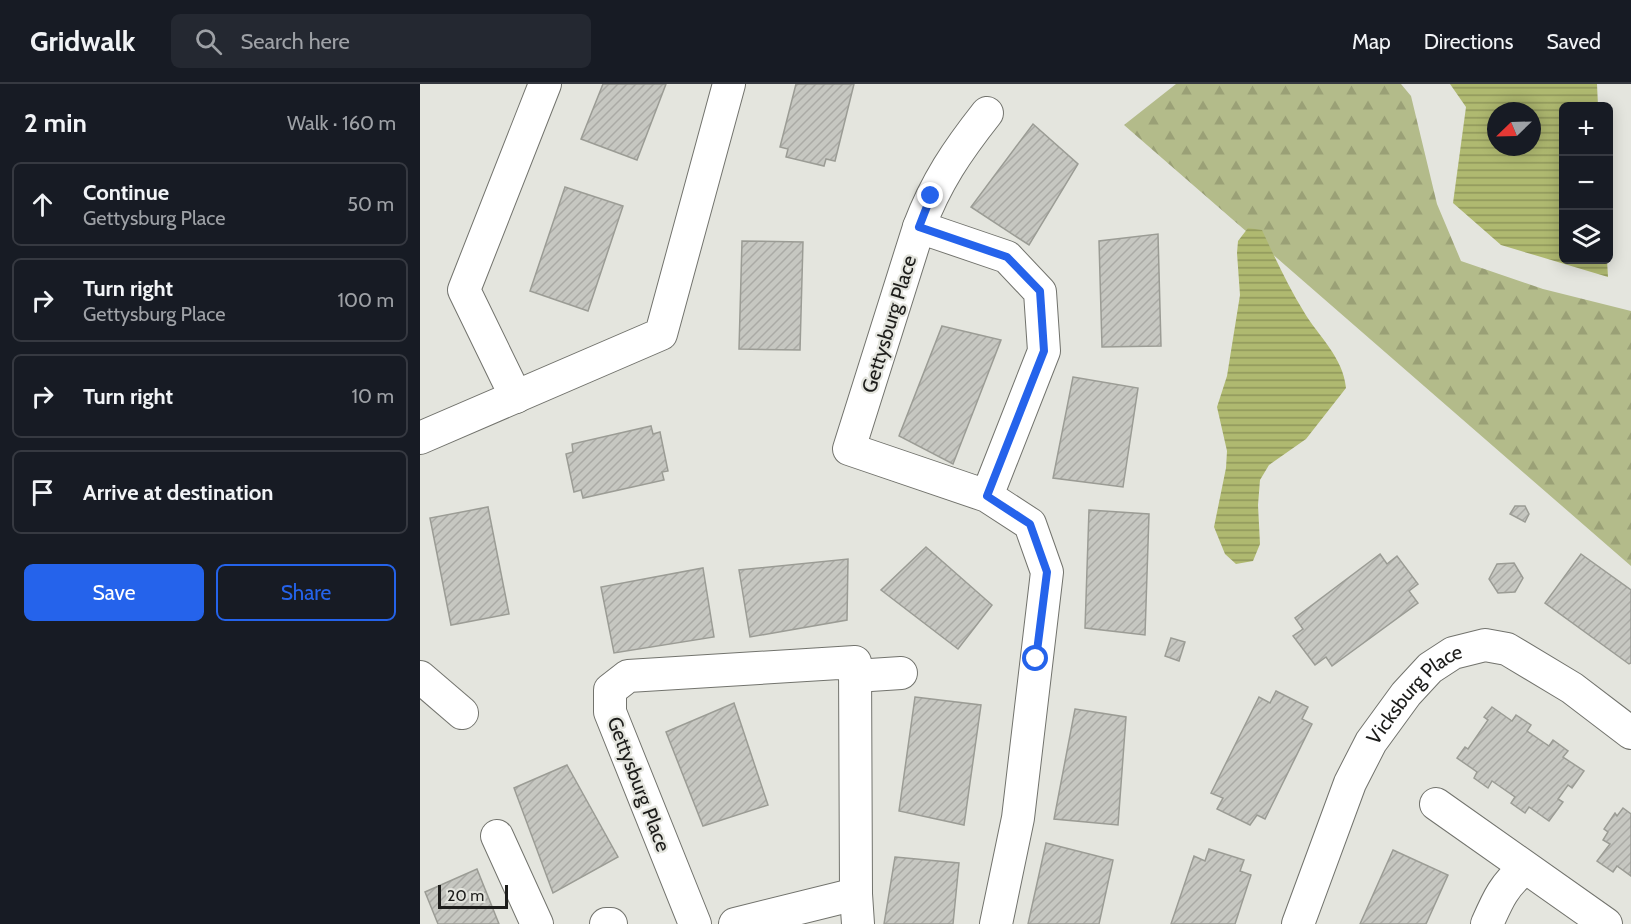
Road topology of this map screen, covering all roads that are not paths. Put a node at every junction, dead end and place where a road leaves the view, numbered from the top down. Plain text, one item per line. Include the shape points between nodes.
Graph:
1 (545, 84) edge
2 (729, 84) edge
3 (987, 113) dead end
4 (919, 227) junction
5 (516, 397) junction
6 (420, 438) edge
7 (987, 496) junction
8 (901, 672) dead end
9 (855, 676) junction
10 (420, 677) edge
11 (462, 713) dead end
12 (1631, 733) edge
13 (1436, 804) dead end
14 (497, 836) dead end
15 (1525, 868) junction
16 (857, 909) edge
17 (537, 924) edge
18 (606, 924) edge
19 (611, 924) edge
20 (695, 924) edge
21 (735, 924) edge
22 (996, 924) edge
23 (1298, 924) edge
24 (1487, 924) edge
25 (1606, 924) edge

1 - 5 street via 464,290
2 - 5 street via 661,334
3 - 4 street via 957,152 931,196
4 - 7 street via 1007,257 1040,291 1044,351
4 - 7 street, Gettysburg Place via 849,449
5 - 6 street
7 - 22 street, Gettysburg Place via 1030,524 1047,572 1018,818
8 - 9 street
9 - 16 street
9 - 20 street, Gettysburg Place via 855,662 628,676 610,690 610,712
10 - 11 street
12 - 23 street, Vicksburg Place via 1572,688 1507,649 1485,645 1453,653 1430,668 1406,694 1371,742 1350,783
13 - 15 street
14 - 17 street
15 - 24 street via 1500,894
15 - 25 street
16 - 21 street
18 - 19 street

